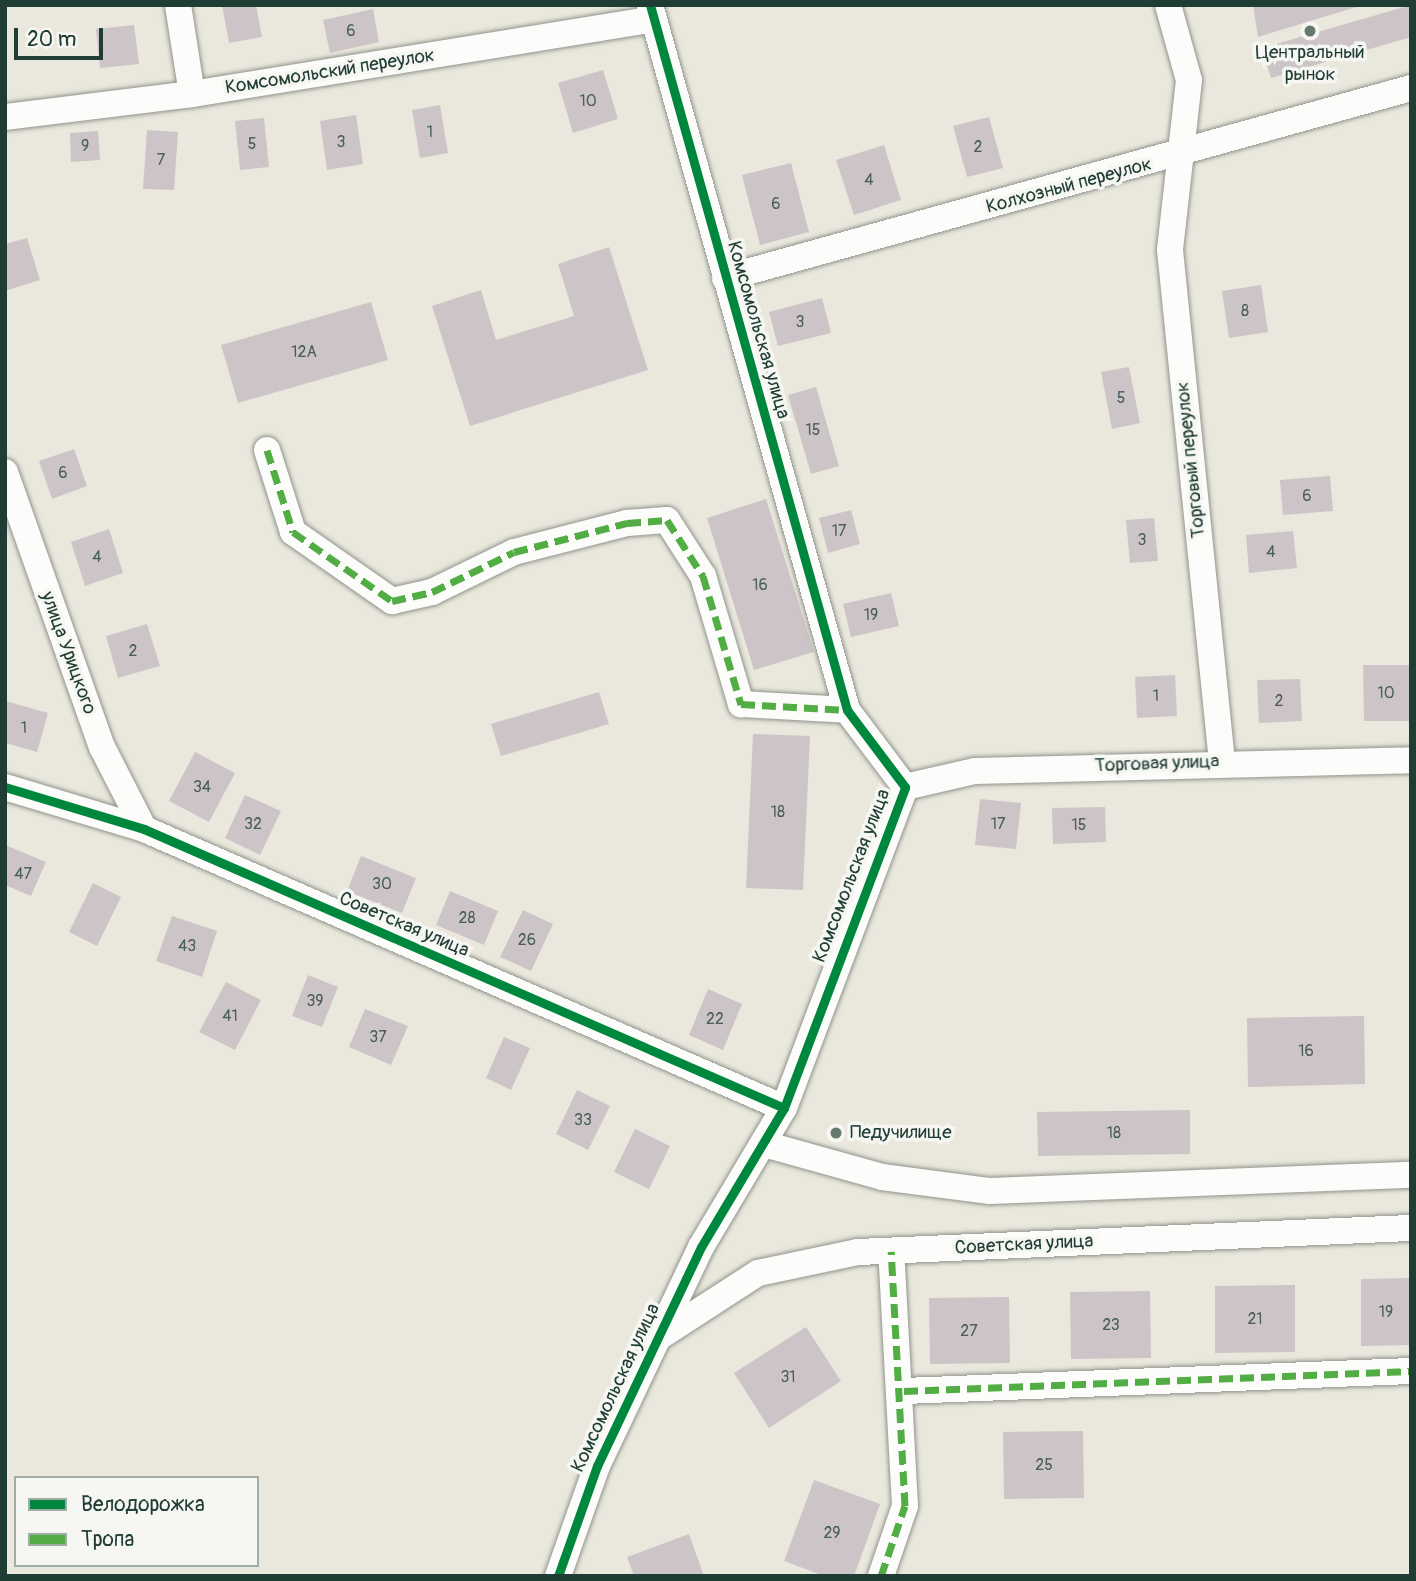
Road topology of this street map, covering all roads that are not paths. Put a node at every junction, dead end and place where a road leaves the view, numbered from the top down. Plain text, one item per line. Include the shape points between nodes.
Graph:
1 (178, 5) edge
2 (1168, 5) edge
3 (652, 12) edge
4 (1411, 88) edge
5 (192, 94) junction
6 (5, 117) edge
7 (1179, 157) junction
8 (725, 278) junction
9 (267, 450) dead end
10 (5, 472) edge
11 (847, 710) junction
12 (1411, 760) edge
13 (1222, 762) junction
14 (5, 787) edge
15 (905, 787) junction
16 (144, 829) junction
17 (784, 1108) junction
18 (764, 1144) junction
19 (1411, 1175) edge
20 (1411, 1227) edge
21 (891, 1251) junction
22 (658, 1338) junction
23 (1411, 1371) edge
24 (904, 1391) junction
25 (558, 1576) edge
26 (881, 1576) edge

1 - 5 street
2 - 7 street, Торговый переулок via 1189,79
3 - 5 street, Комсомольский переулок
3 - 8 street, Комсомольская улица
4 - 7 street, Колхозный переулок
5 - 6 street, Комсомольский переулок
7 - 8 street, Колхозный переулок
7 - 13 street, Торговый переулок via 1170,250
8 - 11 street, Комсомольская улица
9 - 11 street via 293,532 392,601 432,592 514,552 627,523 667,520 703,576 741,704
10 - 16 street, улица Урицкого via 102,747
11 - 15 street, Комсомольская улица
12 - 13 street, Торговая улица
13 - 15 street, Торговая улица via 975,771
14 - 16 street, Советская улица
15 - 17 street, Комсомольская улица
16 - 17 street, Советская улица
17 - 18 street, Комсомольская улица
18 - 19 street via 883,1177 990,1191
18 - 22 street, Комсомольская улица via 701,1247
20 - 21 street, Советская улица
21 - 22 street, Советская улица via 758,1273
21 - 24 street
22 - 25 street, Комсомольская улица via 597,1466
23 - 24 street
24 - 26 street via 905,1506

